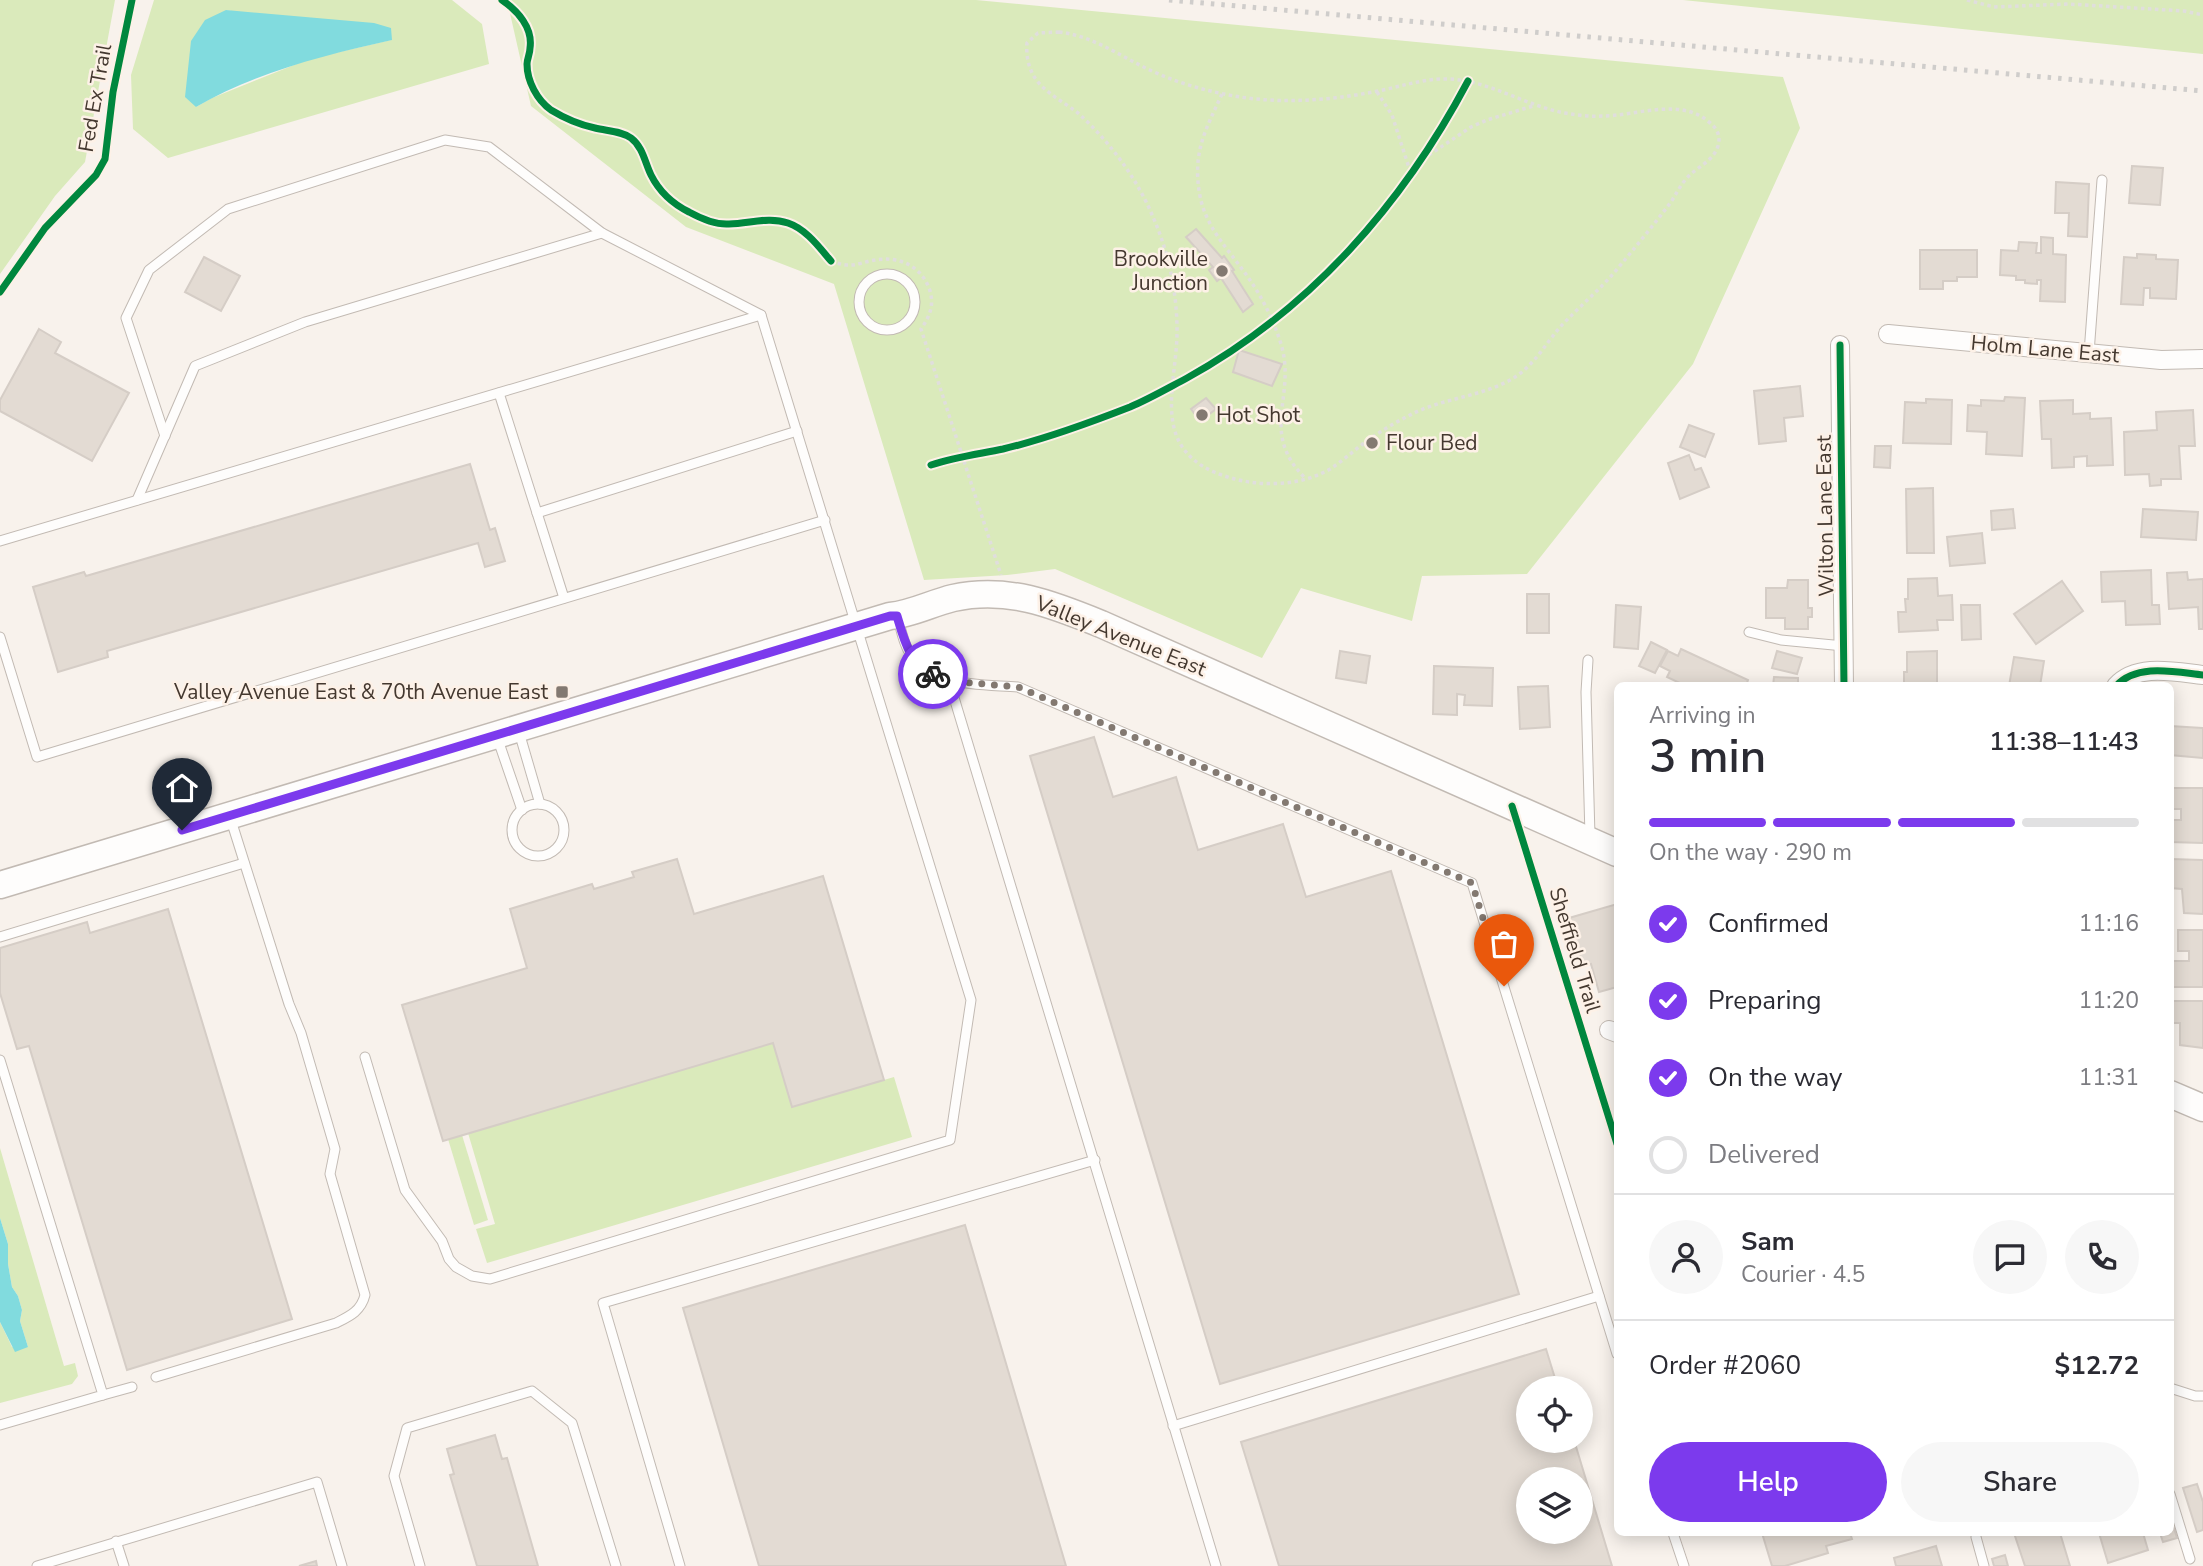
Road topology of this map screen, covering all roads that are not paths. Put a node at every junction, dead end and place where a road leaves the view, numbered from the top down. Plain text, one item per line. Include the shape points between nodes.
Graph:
1 (2102, 180) dead end
2 (602, 233) junction
3 (859, 296) joint
4 (761, 315) junction
5 (1888, 334) dead end
6 (1840, 345) dead end
7 (2089, 353) junction
8 (2203, 359) edge
9 (499, 393) junction
10 (797, 431) junction
11 (165, 436) junction
12 (137, 500) junction
13 (537, 513) junction
14 (825, 520) junction
15 (0, 541) edge
16 (564, 598) junction
17 (897, 616) junction
18 (858, 626) junction
19 (1749, 632) dead end
20 (0, 636) edge
21 (1844, 646) junction
22 (1588, 660) dead end
23 (2203, 675) edge
24 (949, 681) junction
25 (1844, 682) edge
26 (2121, 682) edge
27 (507, 732) junction
28 (540, 804) junction
29 (522, 810) junction
30 (229, 816) junction
31 (1591, 841) junction
32 (1614, 852) edge
33 (244, 863) junction
34 (0, 885) edge
35 (0, 937) edge
36 (365, 1057) dead end
37 (0, 1060) edge
38 (2174, 1096) edge
39 (2203, 1108) edge
40 (1095, 1160) junction
41 (1599, 1296) junction
42 (1614, 1344) edge
43 (156, 1377) dead end
44 (132, 1387) dead end
45 (2174, 1389) edge
46 (103, 1395) junction
47 (2203, 1396) edge
48 (0, 1425) edge
49 (1173, 1426) junction
50 (2174, 1507) edge
51 (1674, 1536) edge
52 (1976, 1536) dead end
53 (116, 1541) junction
54 (2190, 1559) dead end
55 (37, 1566) edge
56 (124, 1566) edge
57 (342, 1566) edge
58 (420, 1566) edge
59 (616, 1566) edge
60 (680, 1566) edge
61 (1216, 1566) edge
62 (1684, 1566) edge
63 (1984, 1566) edge

1 - 7 lane
2 - 4 lane
2 - 11 lane via 305,322 195,366
2 - 11 lane via 489,147 445,140 228,209 149,270 125,318
3 - 3 lane via 861,314 883,330 901,326 914,312 914,293 894,274 876,275
4 - 9 lane
4 - 10 lane
5 - 7 street, Holm Lane East
6 - 21 street, Wilton Lane East
7 - 8 street, Holm Lane East
9 - 12 lane
9 - 13 lane
10 - 13 lane
10 - 14 lane
11 - 12 lane
12 - 15 lane
13 - 16 lane
14 - 16 lane
14 - 18 lane
16 - 20 lane via 37,757
17 - 18 main road, Valley Avenue East
17 - 24 lane via 907,649 923,669
17 - 31 main road, Valley Avenue East via 957,598 1024,596 1093,620
18 - 27 main road, Valley Avenue East
18 - 36 lane via 971,1000 950,1140 491,1279 482,1278 461,1272 449,1259 442,1241 405,1190
19 - 21 lane
21 - 25 street, Wilton Lane East
22 - 31 lane
23 - 26 street via 2144,671
24 - 40 lane
24 - 41 lane via 1018,687 1472,883
27 - 28 lane
27 - 29 lane
27 - 30 main road, Valley Avenue East
28 - 29 lane
28 - 29 lane via 556,811 564,826 561,842 550,854 533,856 519,848 512,833
30 - 33 lane
30 - 34 main road, Valley Avenue East
31 - 32 main road, Valley Avenue East
33 - 35 lane
33 - 43 lane via 302,1033 335,1149 330,1174 365,1295 354,1314 336,1323
37 - 46 lane
38 - 39 main road
40 - 49 lane
40 - 60 lane via 603,1303
41 - 42 lane
41 - 49 lane
44 - 46 lane
45 - 47 lane
46 - 48 lane
49 - 61 lane
50 - 54 lane
51 - 62 lane
52 - 63 lane
53 - 55 lane
53 - 56 lane
53 - 57 lane via 317,1482
58 - 59 lane via 394,1476 407,1428 532,1391 572,1423

